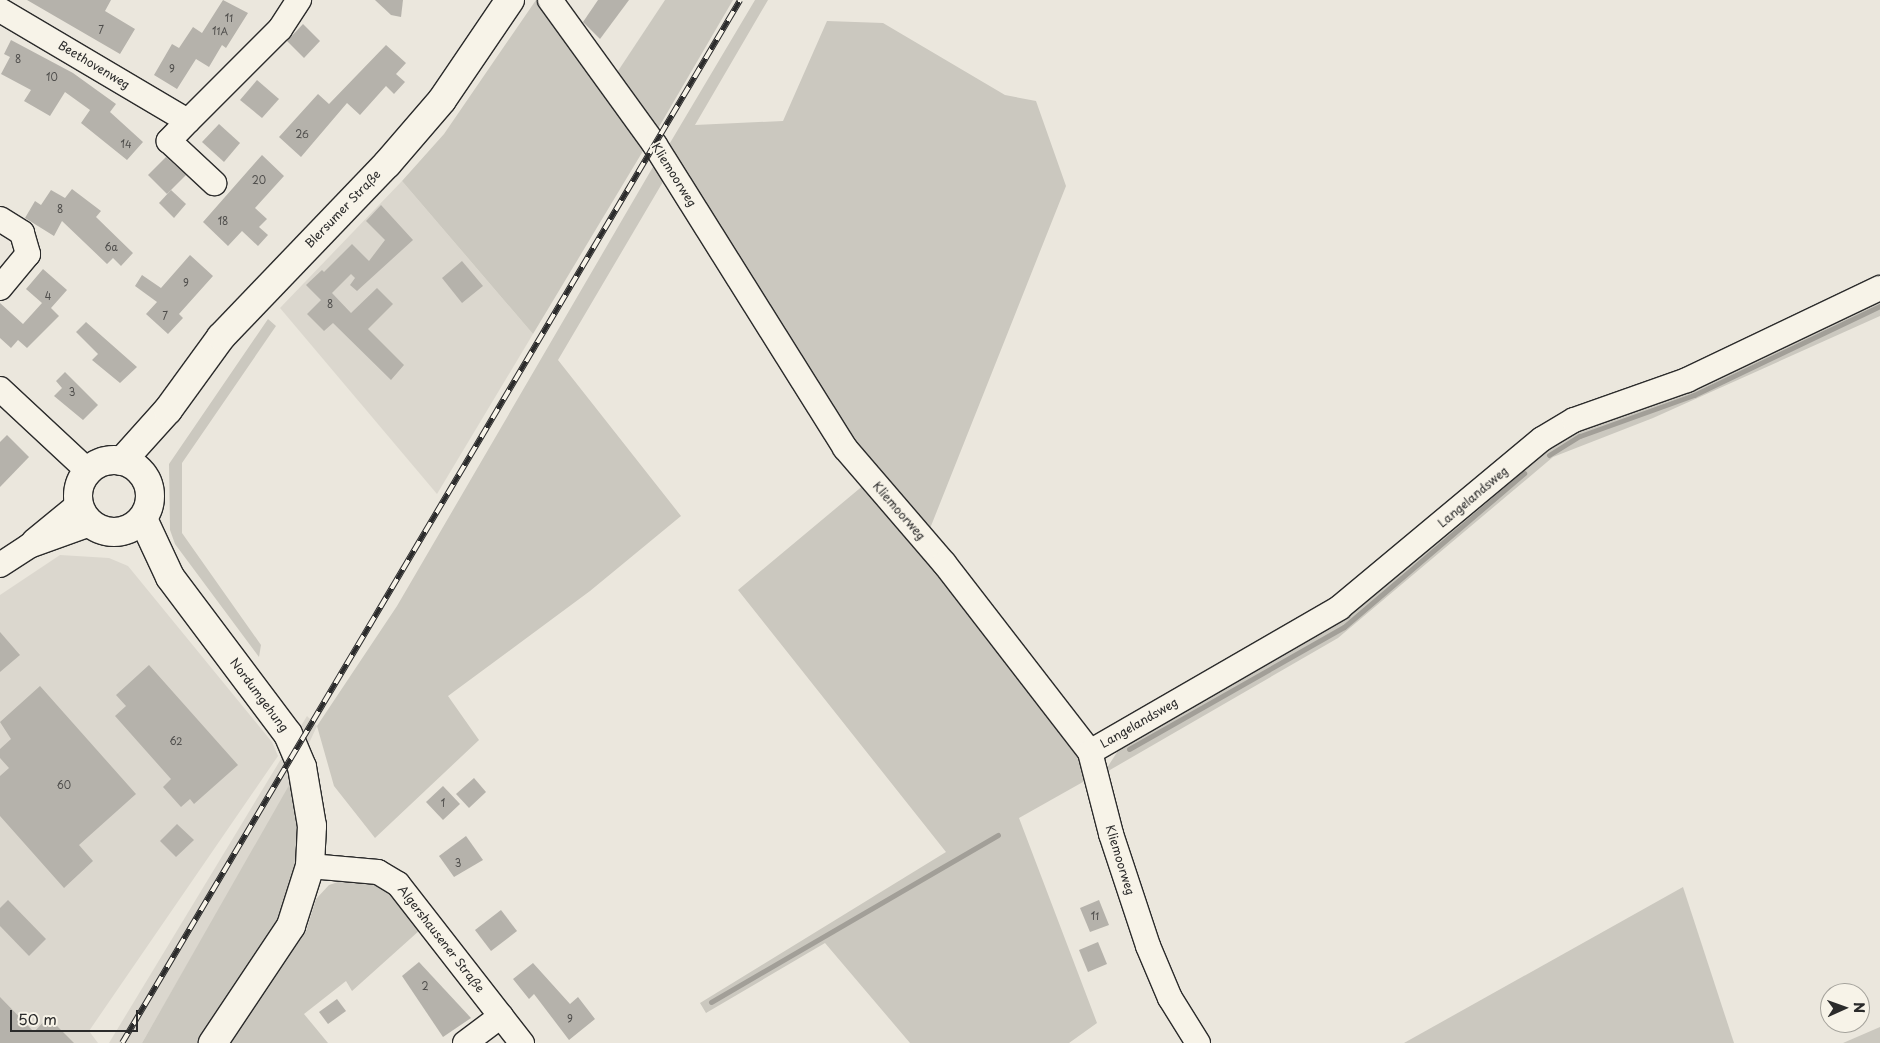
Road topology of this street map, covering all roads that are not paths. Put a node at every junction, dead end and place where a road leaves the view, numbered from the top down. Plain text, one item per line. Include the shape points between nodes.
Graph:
1 (299, 0) edge
2 (510, 0) edge
3 (550, 0) edge
4 (0, 10) edge
5 (188, 121) junction
6 (214, 183) dead end
7 (0, 220) edge
8 (0, 288) edge
9 (1880, 288) edge
10 (0, 389) edge
11 (132, 467) junction
12 (88, 471) junction
13 (84, 514) junction
14 (133, 525) junction
15 (0, 565) edge
16 (1090, 752) junction
17 (310, 866) junction
18 (501, 1016) junction
19 (213, 1043) edge
20 (465, 1043) edge
21 (522, 1043) edge
22 (1198, 1043) edge

1 - 5 street via 280,29
2 - 11 main road, Blersumer Straße via 442,100 387,164 221,337
3 - 16 street, Kliemoorweg via 655,145 845,448 944,562
4 - 5 street, Beethovenweg
5 - 6 street via 169,141
7 - 8 street via 22,233 28,254
9 - 16 street, Langelandsweg via 1687,380 1574,420 1542,439 1339,608
10 - 12 street
11 - 12 main road via 104,462
11 - 14 main road via 150,496
12 - 13 main road via 78,492
13 - 14 main road via 112,533
13 - 15 street
14 - 17 main road, Nordumgehung via 288,734 308,796
16 - 22 street, Kliemoorweg via 1111,834 1148,946 1170,998
17 - 18 street, Algershausener Straße via 378,872 398,884
17 - 19 main road, Nordumgehung via 291,926
18 - 20 street
18 - 21 street, Algershausener Straße

